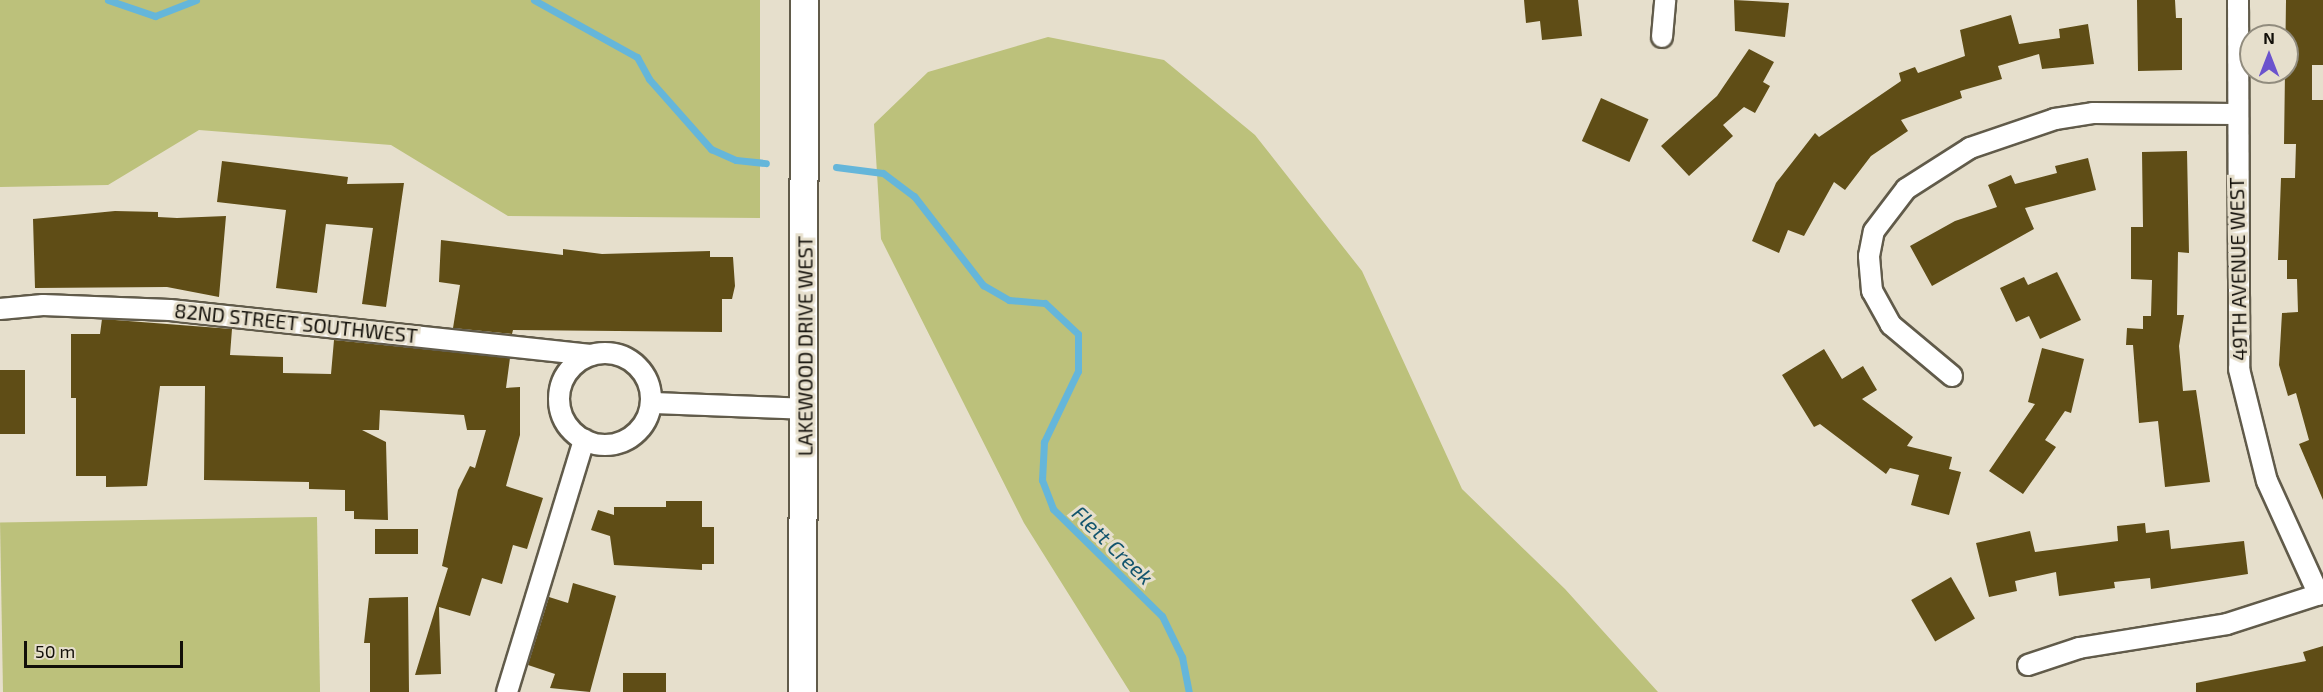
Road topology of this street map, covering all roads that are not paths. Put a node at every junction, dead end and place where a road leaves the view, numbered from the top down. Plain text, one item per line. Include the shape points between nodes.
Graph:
1 (804, 0) edge
2 (1665, 0) edge
3 (2238, 0) edge
4 (1662, 37) dead end
5 (2236, 114) junction
6 (0, 309) edge
7 (591, 355) junction
8 (1952, 376) dead end
9 (651, 403) junction
10 (806, 409) junction
11 (584, 440) junction
12 (2321, 594) edge
13 (2028, 665) dead end
14 (507, 692) edge
15 (802, 692) edge

1 - 10 main road, LAKEWOOD DRIVE WEST
2 - 4 street
3 - 5 street, 49TH AVENUE WEST
5 - 8 street via 2093,113 2055,119 1970,148 1906,189 1874,231 1868,264 1872,291 1891,325
5 - 12 street, 49TH AVENUE WEST via 2239,369 2267,481
6 - 7 street, 82ND STREET SOUTHWEST via 43,305 170,310
7 - 9 street via 606,353 634,363 650,388
7 - 11 street via 567,374 560,395 563,418
9 - 10 street
9 - 11 street via 638,431 626,440 598,445
10 - 15 main road, LAKEWOOD DRIVE WEST
11 - 14 street
12 - 13 street via 2228,624 2079,648

